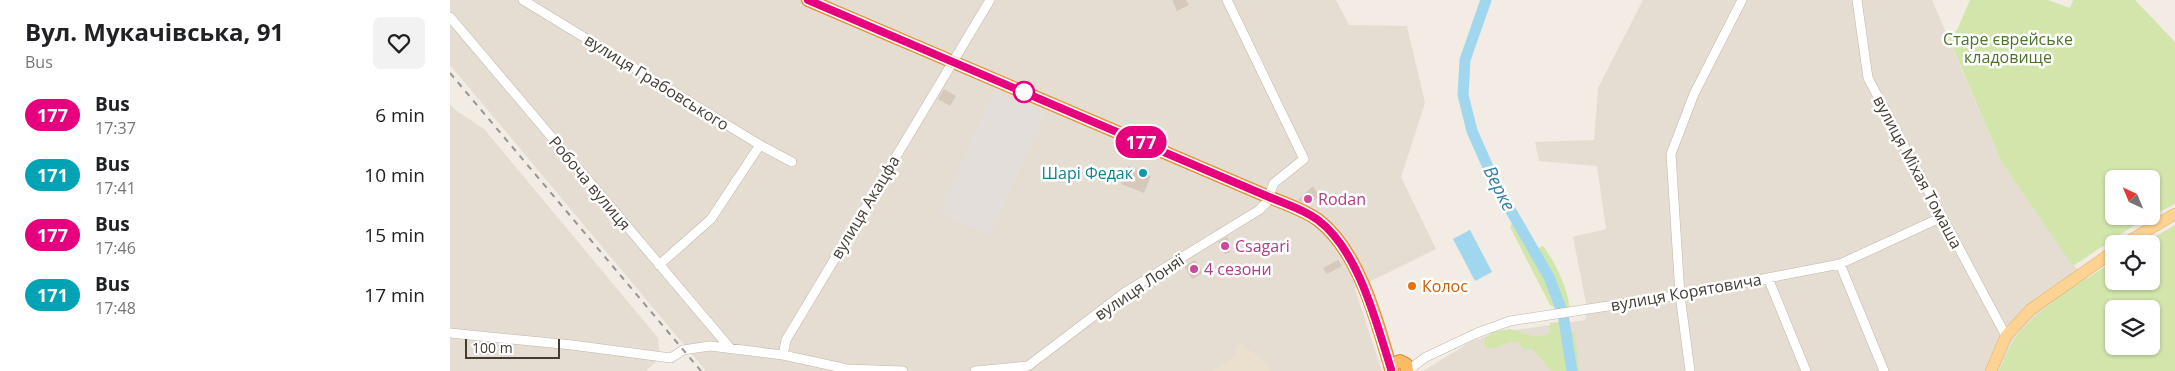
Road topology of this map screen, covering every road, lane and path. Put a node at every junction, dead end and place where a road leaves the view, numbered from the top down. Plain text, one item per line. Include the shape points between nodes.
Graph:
1 (524, 0) edge
2 (808, 0) edge
3 (990, 0) edge
4 (1227, 0) edge
5 (1742, 0) edge
6 (1857, 0) edge
7 (450, 17) edge
8 (951, 61) junction
9 (760, 145) junction
10 (792, 162) dead end
11 (1269, 197) junction
12 (2175, 214) edge
13 (1942, 217) junction
14 (2136, 235) edge
15 (2105, 257) edge
16 (1840, 264) junction
17 (659, 265) junction
18 (1768, 278) junction
19 (1680, 294) junction
20 (450, 333) edge
21 (2006, 336) junction
22 (730, 348) junction
23 (783, 355) junction
24 (1400, 367) edge
25 (1032, 368) edge
26 (846, 370) edge
27 (898, 371) edge
28 (903, 371) edge
29 (975, 371) edge
30 (1690, 371) edge
31 (1806, 371) edge
32 (1884, 371) edge
33 (1991, 371) edge

1 - 9 street, вулиця Грабовського
2 - 8 highway
3 - 8 street, вулиця Акацфа
4 - 11 street, вулиця Лоняї via 1304,159 1274,183
5 - 19 street via 1694,94 1671,154
6 - 13 street, вулиця Міхая Томаша via 1868,78
7 - 17 street, Робоча вулиця
8 - 11 highway
8 - 23 street, вулиця Акацфа via 786,340
9 - 10 street, вулиця Грабовського
9 - 17 street via 711,219
11 - 24 highway via 1317,220 1338,240 1356,271 1386,351
11 - 25 street, вулиця Лоняї via 1259,210 1124,293
12 - 14 main road
13 - 16 street, вулиця Корятовича
13 - 21 street, вулиця Міхая Томаша
15 - 21 main road via 2030,310
16 - 18 street, вулиця Корятовича
16 - 32 street
17 - 22 street, Робоча вулиця
18 - 19 street, вулиця Корятовича
18 - 31 street
19 - 24 street, вулиця Корятовича via 1510,321
19 - 30 street
20 - 22 street via 671,358 683,350 710,346
21 - 33 main road
22 - 23 street
23 - 26 street
25 - 29 street, вулиця Лоняї
26 - 27 street
27 - 28 street

